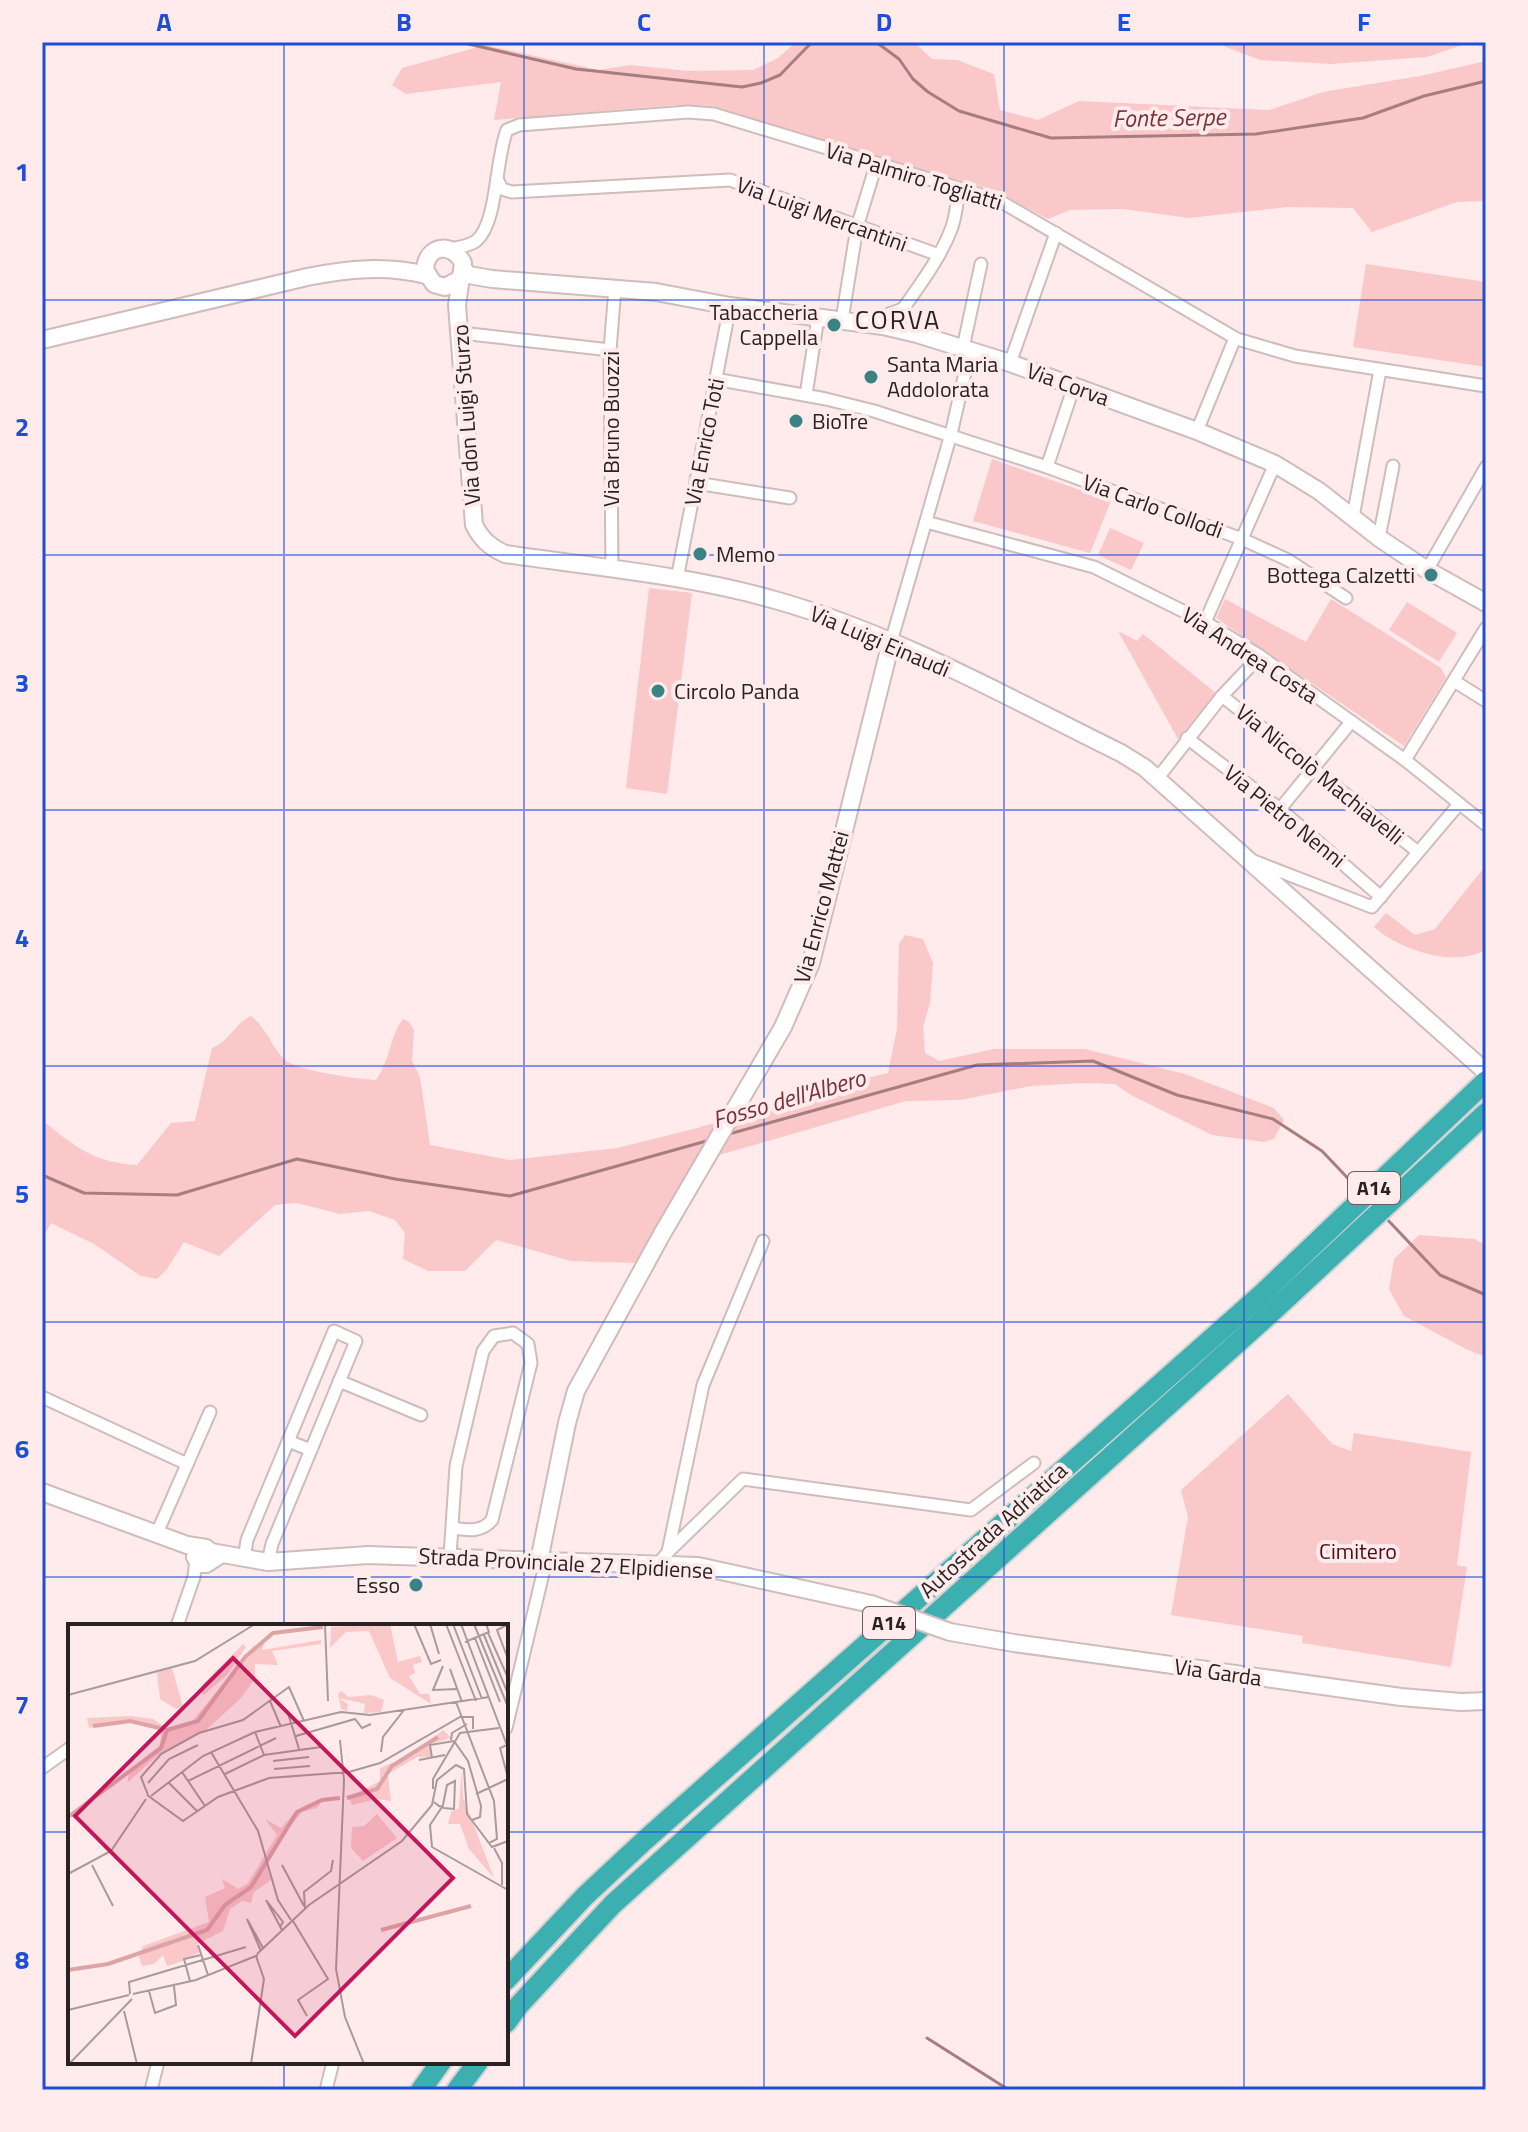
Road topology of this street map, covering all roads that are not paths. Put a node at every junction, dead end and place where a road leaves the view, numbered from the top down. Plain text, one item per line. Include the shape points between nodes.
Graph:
1 (876, 165) junction
2 (496, 174) junction
3 (959, 189) junction
4 (512, 192) junction
5 (857, 227) junction
6 (1056, 233) junction
7 (451, 249) junction
8 (939, 255) junction
9 (981, 264) dead end
10 (426, 268) junction
11 (458, 275) junction
12 (615, 288) junction
13 (730, 306) junction
14 (903, 309) junction
15 (818, 317) junction
16 (842, 320) junction
17 (883, 326) junction
18 (904, 331) junction
19 (470, 334) dead end
20 (1235, 338) junction
21 (42, 340) edge
22 (610, 350) junction
23 (966, 350) junction
24 (1010, 363) junction
25 (1380, 370) junction
26 (715, 379) junction
27 (1074, 386) junction
28 (1486, 386) edge
29 (806, 395) junction
30 (1197, 431) junction
31 (951, 434) junction
32 (1275, 464) junction
33 (1393, 466) dead end
34 (1047, 467) junction
35 (1486, 467) edge
36 (696, 483) junction
37 (790, 498) dead end
38 (1353, 517) junction
39 (926, 522) junction
40 (474, 525) joint
41 (1379, 538) junction
42 (1242, 539) junction
43 (612, 569) junction
44 (1427, 570) junction
45 (677, 579) junction
46 (1346, 598) dead end
47 (1486, 603) edge
48 (1205, 622) junction
49 (1486, 628) edge
50 (891, 642) junction
51 (1260, 656) junction
52 (1454, 681) junction
53 (1222, 696) junction
54 (1486, 701) edge
55 (1351, 722) junction
56 (1187, 738) junction
57 (1405, 760) junction
58 (1313, 768) junction
59 (1157, 779) junction
60 (1459, 804) junction
61 (1280, 809) junction
62 (1486, 825) edge
63 (1418, 852) junction
64 (1247, 859) junction
65 (1381, 897) junction
66 (1486, 1072) edge
67 (1486, 1081) edge
68 (1486, 1113) edge
69 (763, 1241) dead end
70 (1268, 1301) junction
71 (339, 1381) junction
72 (42, 1397) edge
73 (210, 1412) dead end
74 (421, 1415) dead end
75 (288, 1441) junction
76 (311, 1450) junction
77 (1034, 1463) dead end
78 (187, 1464) junction
79 (42, 1492) edge
80 (452, 1528) junction
81 (157, 1533) junction
82 (205, 1554) junction
83 (450, 1556) junction
84 (664, 1557) junction
85 (244, 1559) junction
86 (542, 1561) junction
87 (268, 1562) junction
88 (178, 1624) edge
89 (950, 1632) joint
90 (1486, 1701) edge
91 (508, 1719) edge
92 (68, 1749) edge
93 (42, 1768) edge
94 (508, 1978) edge
95 (508, 2020) edge
96 (158, 2064) edge
97 (332, 2064) edge
98 (440, 2064) edge
99 (476, 2064) edge
100 (151, 2090) edge
101 (326, 2090) edge
102 (421, 2090) edge
103 (457, 2090) edge

1 - 2 street, Via Palmiro Togliatti via 737,119 688,112 519,125 507,130
1 - 3 street, Via Palmiro Togliatti
1 - 5 street
2 - 4 street via 499,186
2 - 7 street via 483,232 475,241
3 - 6 street, Via Palmiro Togliatti via 998,200
3 - 8 street via 954,221
4 - 5 street, Via Luigi Mercantini via 730,180
4 - 11 street via 501,203 491,232 468,253
5 - 8 street, Via Luigi Mercantini
5 - 16 street
6 - 20 street, Via Palmiro Togliatti
6 - 24 street
7 - 10 street via 439,248
7 - 11 street, Via don Luigi Sturzo
8 - 14 street
9 - 23 street, Via Enrico Mattei
10 - 11 street via 434,284
10 - 21 street via 349,269
11 - 12 street, Via Corva
11 - 40 street, Via don Luigi Sturzo
12 - 13 street, Via Corva
12 - 22 street, Via Bruno Buozzi
13 - 15 street, Via Corva
13 - 26 street, Via Enrico Toti
14 - 17 street via 889,314
14 - 18 street
15 - 16 street, Via Corva
15 - 29 street
16 - 17 street, Via Corva
17 - 18 street, Via Corva
18 - 23 street, Via Corva
19 - 22 street
20 - 25 street, Via Palmiro Togliatti via 1276,352
20 - 30 street
22 - 43 street, Via Bruno Buozzi
23 - 24 street, Via Corva
23 - 31 street, Via Enrico Mattei
24 - 27 street, Via Corva
25 - 28 street, Via Palmiro Togliatti
25 - 38 street
26 - 29 street, Via Carlo Collodi
26 - 36 street, Via Enrico Toti
27 - 30 street, Via Corva
27 - 34 street
29 - 31 street, Via Carlo Collodi
30 - 32 street, Via Corva
31 - 34 street, Via Carlo Collodi
31 - 39 street, Via Enrico Mattei
32 - 38 street, Via Corva
32 - 42 street
33 - 41 street
34 - 42 street, Via Carlo Collodi
35 - 44 street
36 - 37 street
36 - 45 street, Via Enrico Toti
38 - 41 street, Via Corva
39 - 48 street, Via Andrea Costa via 1094,567
39 - 50 street, Via Enrico Mattei
40 - 43 street, Via Luigi Einaudi via 485,542 505,554
41 - 44 street, Via Corva
42 - 46 street, Via Carlo Collodi via 1288,560
42 - 48 street
43 - 45 street, Via Luigi Einaudi
44 - 47 street, Via Corva
45 - 50 street, Via Luigi Einaudi via 773,599
48 - 51 street, Via Andrea Costa
49 - 52 street
50 - 59 street, Via Luigi Einaudi via 1121,753
50 - 86 street, Via Enrico Mattei via 811,963 783,1027 576,1391
51 - 53 street
51 - 55 street, Via Andrea Costa
52 - 54 street
52 - 57 street
53 - 56 street
53 - 58 street, Via Niccolò Machiavelli
55 - 57 street, Via Andrea Costa
55 - 58 street
56 - 59 street
56 - 61 street, Via Pietro Nenni
57 - 60 street, Via Andrea Costa
58 - 61 street
58 - 63 street, Via Niccolò Machiavelli
59 - 64 street, Via Luigi Einaudi
60 - 62 street, Via Andrea Costa
60 - 63 street
61 - 65 street, Via Pietro Nenni
63 - 65 street
64 - 65 street, Via Luigi Einaudi via 1372,907
64 - 66 street, Via Luigi Einaudi
67 - 70 highway, Autostrada Adriatica / A14
68 - 70 highway, Autostrada Adriatica / A14
69 - 84 street via 703,1385
70 - 94 highway, Autostrada Adriatica / A14 via 654,1831
70 - 95 highway, Autostrada Adriatica / A14 via 613,1904
71 - 74 street
71 - 75 street via 356,1341 334,1331
71 - 76 street
72 - 78 street
73 - 78 street
75 - 76 street
75 - 85 street
76 - 87 street
77 - 84 street via 971,1510 743,1479
78 - 81 street
79 - 81 street, Strada Provinciale 27 Elpidiense
80 - 80 street via 456,1466 483,1351 494,1336 513,1333 528,1344 531,1363 492,1520 478,1530
80 - 83 street
81 - 82 street, Strada Provinciale 27 Elpidiense
82 - 85 street, Strada Provinciale 27 Elpidiense
82 - 88 street
83 - 86 street, Strada Provinciale 27 Elpidiense
83 - 87 street, Strada Provinciale 27 Elpidiense
84 - 86 street, Strada Provinciale 27 Elpidiense
84 - 89 street, Strada Provinciale 27 Elpidiense, bridge via 871,1604
85 - 87 street, Strada Provinciale 27 Elpidiense
86 - 91 street
89 - 90 street, Via Garda via 1401,1697
92 - 93 street
96 - 100 street
97 - 101 street
98 - 102 highway
99 - 103 highway

